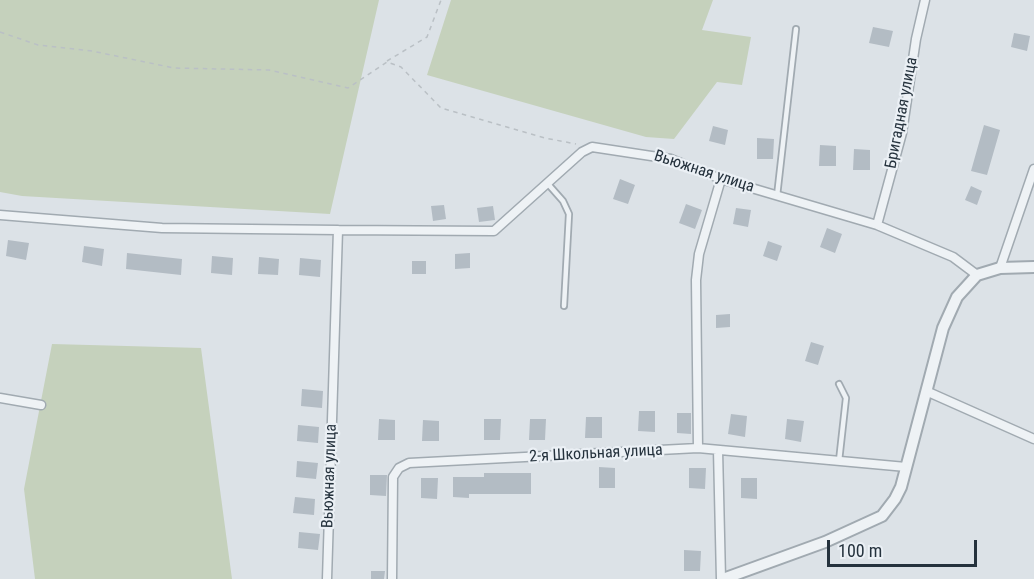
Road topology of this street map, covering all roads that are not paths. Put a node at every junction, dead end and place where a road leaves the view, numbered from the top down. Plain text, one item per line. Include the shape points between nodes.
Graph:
1 (925, 0) edge
2 (796, 29) dead end
3 (1034, 169) edge
4 (721, 179) junction
5 (548, 184) junction
6 (777, 196) junction
7 (0, 215) edge
8 (877, 225) junction
9 (338, 230) junction
10 (1034, 267) edge
11 (1000, 268) junction
12 (977, 275) junction
13 (564, 306) dead end
14 (839, 384) dead end
15 (926, 391) junction
16 (0, 398) edge
17 (41, 405) dead end
18 (1034, 439) edge
19 (698, 448) junction
20 (718, 450) junction
21 (839, 461) junction
22 (906, 467) junction
23 (327, 579) edge
24 (392, 579) edge
25 (722, 579) edge

1 - 8 street, Бригадная улица via 902,133
2 - 6 lane
3 - 11 street
4 - 5 street, Вьюжная улица via 656,155 592,147
4 - 6 street, Вьюжная улица
4 - 19 street via 699,254 696,280
5 - 9 street via 494,231
5 - 13 lane via 569,214
6 - 8 street, Вьюжная улица
7 - 9 street via 162,228
8 - 12 street, Вьюжная улица via 953,257
9 - 23 street, Вьюжная улица
10 - 11 street
11 - 12 street
12 - 15 street via 966,284 949,311
14 - 21 lane via 846,398
15 - 18 street
15 - 22 street
16 - 17 street
19 - 20 street, 2-я Школьная улица
19 - 24 street, 2-я Школьная улица via 409,463 393,477
20 - 21 street, 2-я Школьная улица
20 - 25 street
21 - 22 street, 2-я Школьная улица
22 - 25 street via 896,499 876,520

